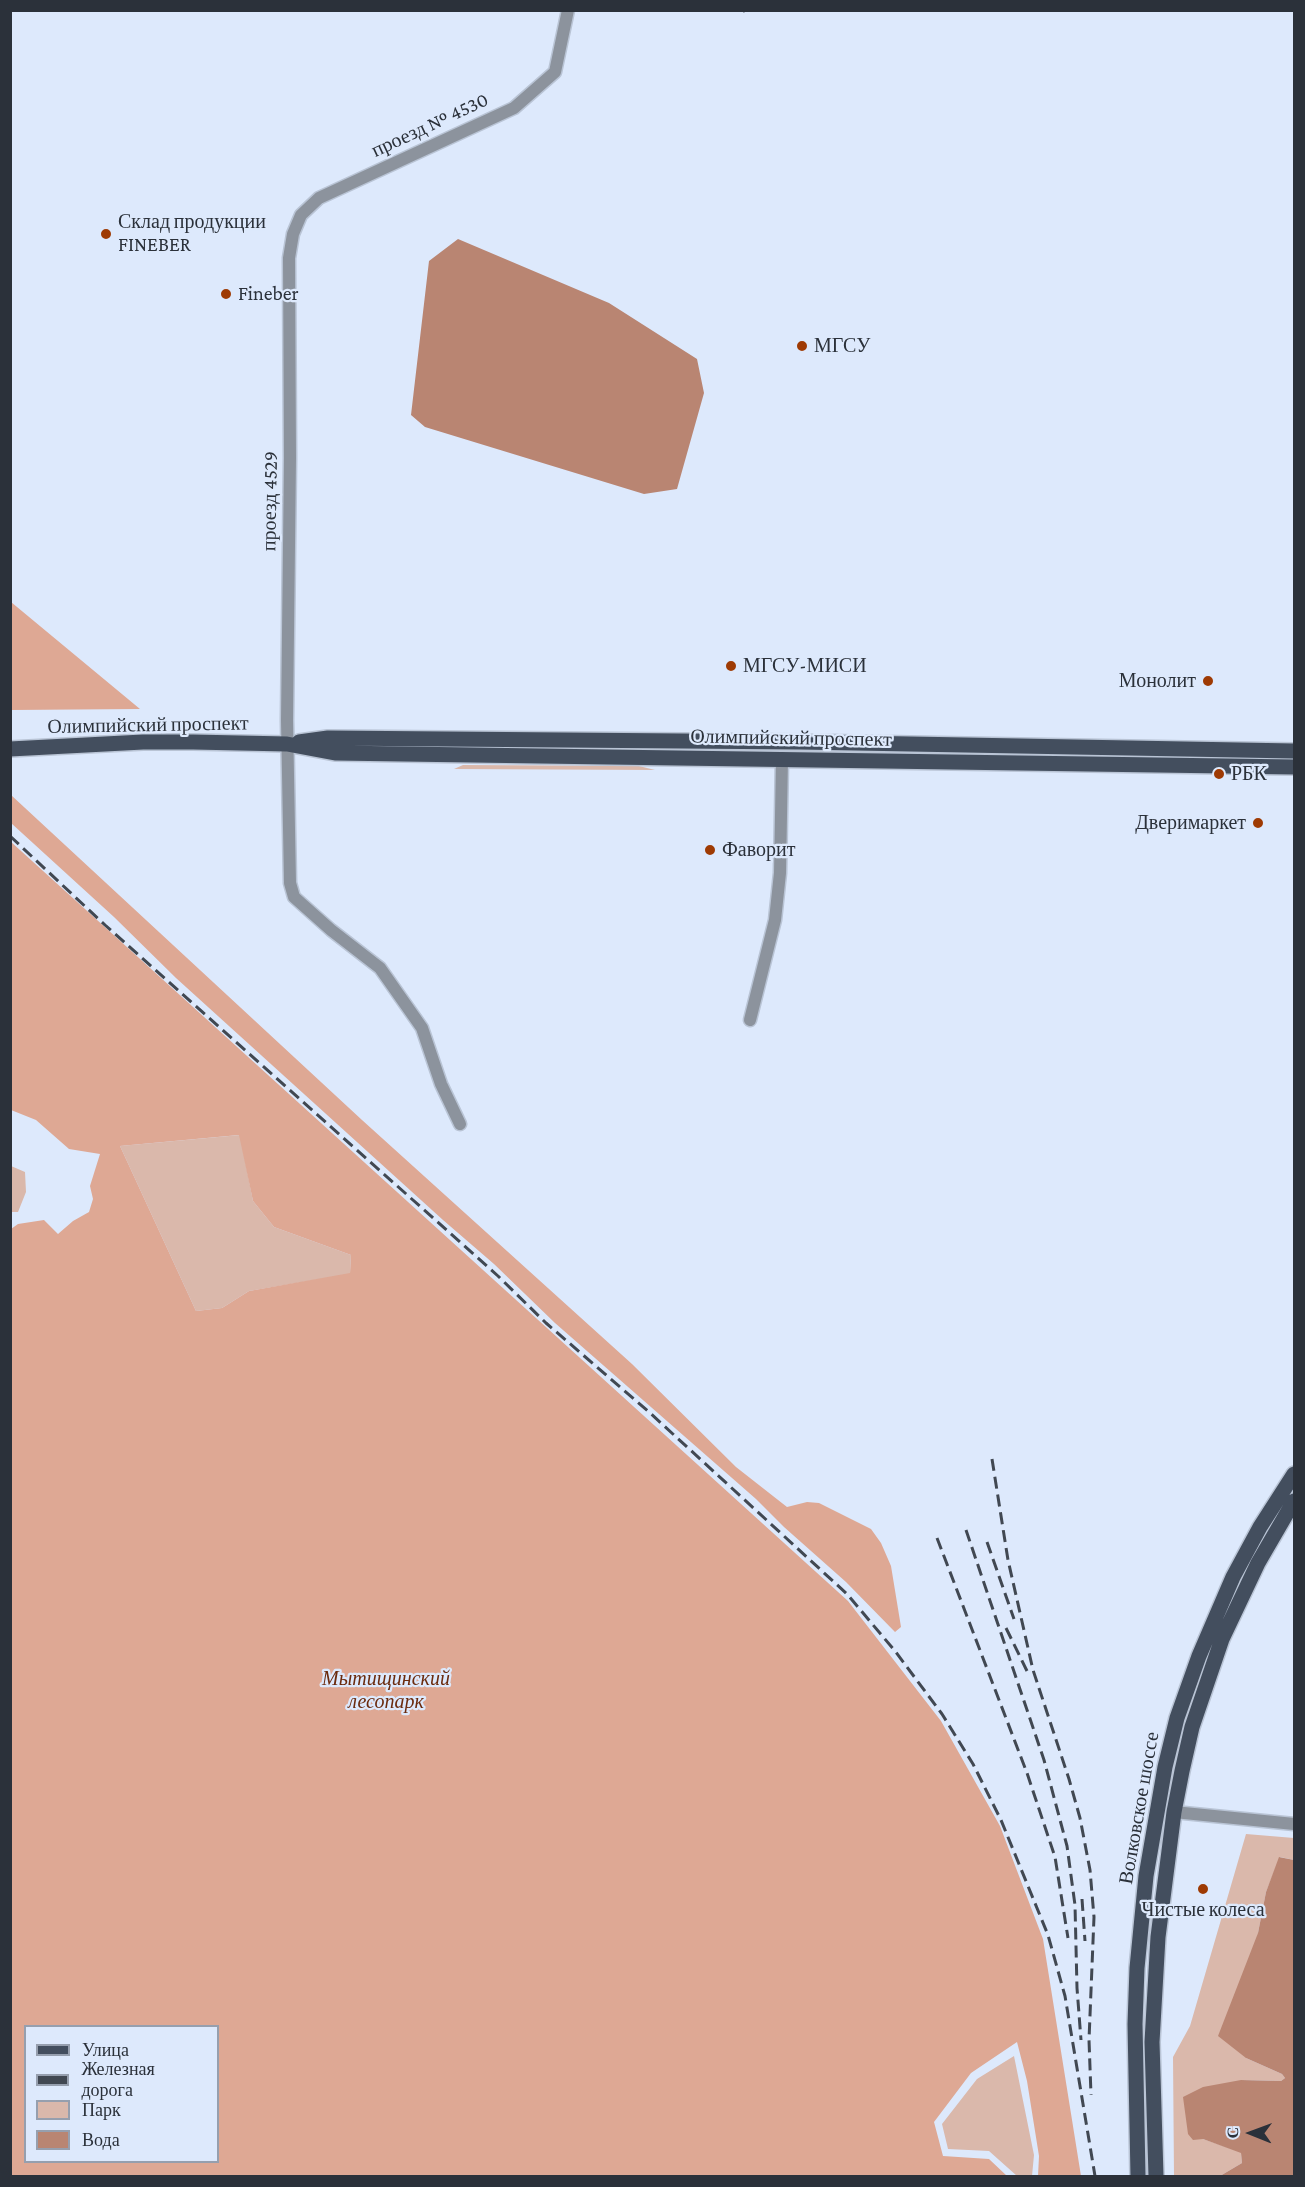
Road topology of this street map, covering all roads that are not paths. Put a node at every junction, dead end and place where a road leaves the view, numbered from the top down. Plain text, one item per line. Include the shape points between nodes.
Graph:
1 (568, 10) edge
2 (289, 258) joint
3 (287, 744) junction
4 (10, 750) edge
5 (1294, 751) edge
6 (782, 758) junction
7 (1294, 767) edge
8 (750, 1020) dead end
9 (460, 1124) dead end
10 (1294, 1474) edge
11 (1294, 1501) edge
12 (1174, 1812) junction
13 (1294, 1824) edge
14 (1138, 2176) edge
15 (1156, 2176) edge

1 - 2 street, проезд № 4530 via 555,72 514,108 319,198 301,215
2 - 3 street, проезд 4529
3 - 4 main road, Олимпийский проспект via 143,742
3 - 5 main road, Олимпийский проспект via 328,738
3 - 6 main road, Олимпийский проспект via 335,753
3 - 9 street, проезд 4529 via 290,884 294,897 380,968 422,1028
6 - 7 main road, Олимпийский проспект
6 - 8 street via 776,920
10 - 14 main road, Волковское шоссе via 1233,1577 1199,1656 1164,1774 1146,1876 1137,1968
11 - 12 main road, Волковское шоссе via 1258,1563 1222,1639 1192,1727
12 - 13 street
12 - 15 main road, Волковское шоссе via 1154,2010

